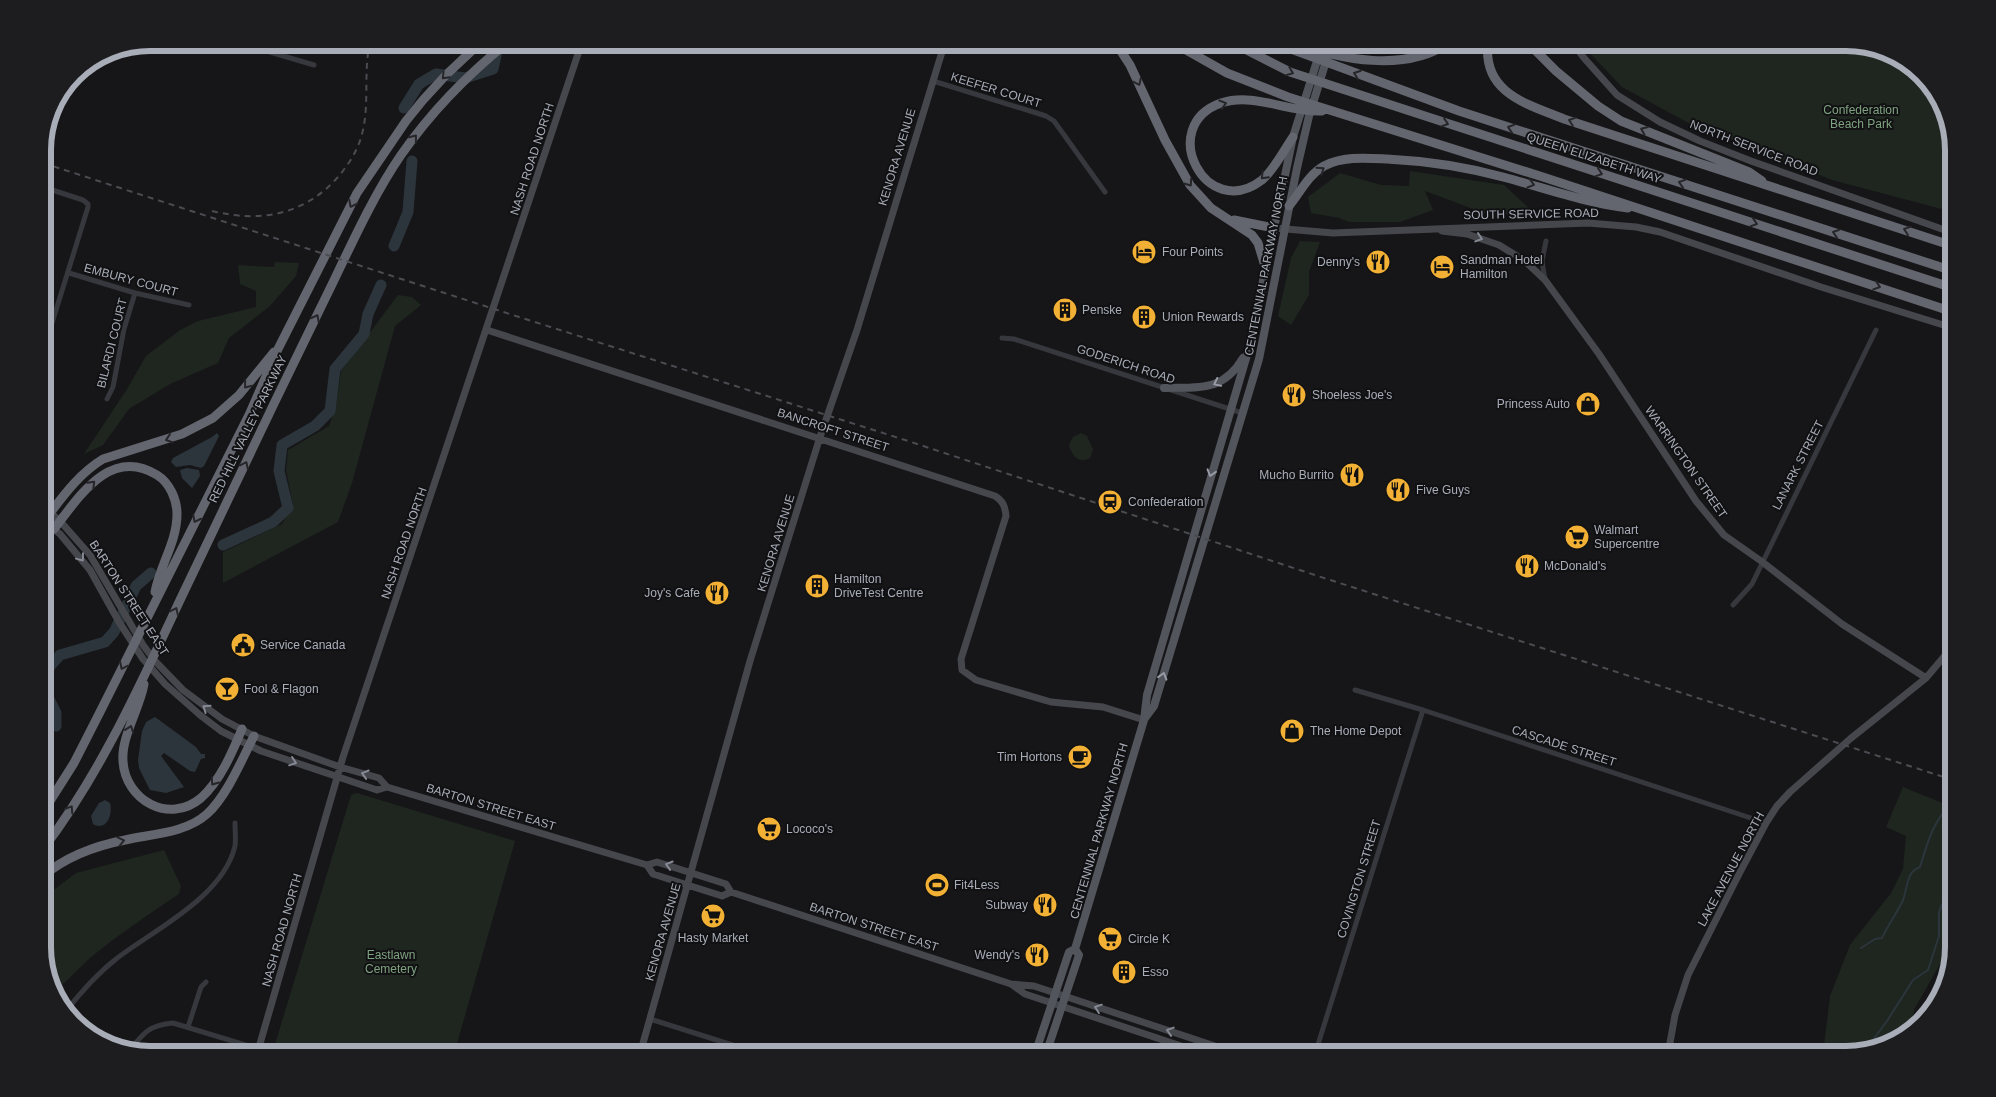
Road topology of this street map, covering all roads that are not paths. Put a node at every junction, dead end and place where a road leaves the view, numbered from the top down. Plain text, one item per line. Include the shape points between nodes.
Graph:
1 (267, 51) edge
2 (471, 51) edge
3 (498, 51) edge
4 (579, 51) edge
5 (942, 51) edge
6 (1121, 51) edge
7 (1187, 51) edge
8 (1249, 51) edge
9 (1296, 51) edge
10 (1320, 51) edge
11 (1324, 51) edge
12 (1329, 51) edge
13 (1431, 51) edge
14 (1487, 51) edge
15 (1536, 51) edge
16 (1579, 51) edge
17 (314, 65) dead end
18 (933, 81) junction
19 (1328, 110) junction
20 (1293, 137) junction
21 (1768, 186) junction
22 (51, 190) edge
23 (1105, 192) dead end
24 (1289, 206) junction
25 (1648, 211) junction
26 (1225, 217) junction
27 (1274, 228) junction
28 (1424, 229) junction
29 (1285, 230) junction
30 (1945, 230) edge
31 (1546, 241) dead end
32 (1945, 243) edge
33 (1264, 266) junction
34 (1945, 268) edge
35 (69, 273) junction
36 (1545, 280) junction
37 (1945, 285) edge
38 (135, 293) junction
39 (189, 305) dead end
40 (1945, 309) edge
41 (1945, 326) edge
42 (51, 328) edge
43 (487, 330) junction
44 (1876, 330) dead end
45 (1002, 338) dead end
46 (1249, 348) junction
47 (278, 349) junction
48 (1164, 388) junction
49 (107, 399) dead end
50 (1230, 410) junction
51 (1242, 413) junction
52 (820, 437) junction
53 (51, 512) edge
54 (51, 514) edge
55 (60, 521) junction
56 (51, 527) edge
57 (54, 529) junction
58 (1761, 561) junction
59 (1733, 605) dead end
60 (152, 607) junction
61 (1945, 655) edge
62 (146, 671) junction
63 (1926, 678) junction
64 (1355, 690) dead end
65 (1423, 710) junction
66 (1144, 720) junction
67 (242, 729) junction
68 (254, 736) junction
69 (238, 740) junction
70 (249, 746) junction
71 (340, 767) junction
72 (337, 777) junction
73 (387, 787) junction
74 (51, 799) edge
75 (235, 823) dead end
76 (1766, 823) junction
77 (51, 837) edge
78 (647, 865) junction
79 (51, 870) edge
80 (692, 872) junction
81 (688, 885) junction
82 (730, 892) junction
83 (1075, 949) junction
84 (206, 982) dead end
85 (1011, 984) junction
86 (1056, 993) junction
87 (1065, 996) junction
88 (1052, 1003) junction
89 (71, 1006) edge
90 (1062, 1006) junction
91 (650, 1019) junction
92 (1145, 1023) junction
93 (188, 1027) junction
94 (1141, 1033) junction
95 (720, 1042) junction
96 (135, 1044) edge
97 (241, 1046) edge
98 (260, 1046) edge
99 (642, 1046) edge
100 (719, 1046) edge
101 (734, 1046) edge
102 (1038, 1046) edge
103 (1049, 1046) edge
104 (1181, 1046) edge
105 (1215, 1046) edge
106 (1318, 1046) edge
107 (1669, 1046) edge

1 - 17 street
2 -> 47 highway, RED HILL VALLEY PARKWAY via 423,100 377,162 357,193
62 -> 3 highway, RED HILL VALLEY PARKWAY via 386,178 430,118
4 - 43 street, NASH ROAD NORTH
5 - 18 street, KENORA AVENUE
6 -> 26 highway via 1186,179 1210,208
7 - 19 highway via 1227,73
8 -> 37 highway, QUEEN ELIZABETH WAY via 1290,72
34 -> 9 highway, QUEEN ELIZABETH WAY via 1459,111
10 - 20 main road, CENTENNIAL PARKWAY NORTH
11 - 13 highway via 1345,57 1382,60 1420,56
12 - 24 main road, CENTENNIAL PARKWAY NORTH via 1303,141
21 -> 14 highway via 1515,99 1505,92 1493,75
21 -> 15 highway via 1748,172 1621,120 1598,106
16 - 30 street, NORTH SERVICE ROAD via 1617,95 1660,122 1751,161
18 - 23 street, KEEFER COURT via 1054,121
18 - 52 street, KENORA AVENUE via 854,339
20 -> 19 highway via 1264,178 1244,189 1222,189 1204,179 1191,153 1190,137 1196,123 1206,111 1222,103 1255,100 1308,112
19 - 25 highway
20 - 27 main road, CENTENNIAL PARKWAY NORTH
32 -> 21 highway
22 - 35 street via 88,204
24 -> 25 highway via 1309,178 1323,166 1364,158 1454,166 1609,206
24 - 29 main road, CENTENNIAL PARKWAY NORTH
25 -> 40 highway
26 - 27 highway
26 - 33 highway via 1258,243
27 - 29 street, SOUTH SERVICE ROAD
27 - 33 main road, CENTENNIAL PARKWAY NORTH
28 - 29 street, SOUTH SERVICE ROAD via 1332,233
28 -> 36 street, WARRINGTON STREET via 1467,234 1499,244 1525,261
28 - 41 street, SOUTH SERVICE ROAD via 1588,223 1636,227 1660,232
29 - 51 main road, CENTENNIAL PARKWAY NORTH via 1259,359
31 - 36 street via 1542,261
33 - 46 main road, CENTENNIAL PARKWAY NORTH
35 - 38 street, EMBURY COURT
35 - 42 street
36 - 58 street, WARRINGTON STREET via 1599,354 1696,501 1724,536
38 - 39 street, EMBURY COURT
38 - 49 street, BILARDI COURT via 124,328 113,387
43 - 52 street, BANCROFT STREET
43 - 71 street, NASH ROAD NORTH
44 - 58 street, LANARK STREET
45 - 48 street, GODERICH ROAD via 1014,339
46 -> 48 main road via 1231,375 1218,384
46 - 50 main road, CENTENNIAL PARKWAY NORTH
47 -> 53 highway via 239,395 213,418 182,434 103,459 84,473
47 -> 60 highway, RED HILL VALLEY PARKWAY
48 - 50 street, GODERICH ROAD
50 - 51 street, GODERICH ROAD
50 -> 66 main road, CENTENNIAL PARKWAY NORTH via 1147,694
66 -> 51 main road, CENTENNIAL PARKWAY NORTH via 1154,706
52 - 66 street, BANCROFT STREET via 1001,500 1005,522 961,659 962,670 976,680 1051,702 1103,707
52 - 80 street, KENORA AVENUE via 750,661
54 - 55 street, BARTON STREET EAST
55 - 57 highway
55 -> 60 highway via 94,481 111,470 133,466 162,479 175,499 177,522
67 -> 55 street, BARTON STREET EAST via 204,707 155,661 90,555
56 - 57 street, BARTON STREET EAST
57 -> 69 street, BARTON STREET EAST via 90,570 139,653 171,690 221,731
58 - 59 street, LANARK STREET via 1752,584
58 - 63 street, WARRINGTON STREET via 1842,624
60 -> 74 highway, RED HILL VALLEY PARKWAY via 74,762
61 - 63 street, LAKE AVENUE NORTH
69 -> 62 highway via 222,770 198,800 173,809 143,801 130,788 124,774 123,754 143,692
77 -> 62 highway, RED HILL VALLEY PARKWAY via 112,739
63 - 76 street, LAKE AVENUE NORTH via 1790,792
64 - 65 street, CASCADE STREET
65 - 76 street, CASCADE STREET
65 - 106 street, COVINGTON STREET
66 - 83 main road, CENTENNIAL PARKWAY NORTH
67 - 68 street, BARTON STREET EAST
67 - 69 highway
68 - 70 highway
68 - 71 street, BARTON STREET EAST
69 - 70 street, BARTON STREET EAST
70 -> 72 street, BARTON STREET EAST
79 -> 70 highway via 85,850 184,828 201,819 227,786
71 - 72 street, NASH ROAD NORTH
73 -> 71 street, BARTON STREET EAST via 379,778
72 - 73 street, BARTON STREET EAST via 377,790
72 - 98 street, NASH ROAD NORTH
73 - 78 street, BARTON STREET EAST
75 - 89 street via 235,843 222,874 184,911 100,972
76 - 107 street, LAKE AVENUE NORTH via 1688,976 1675,1015
80 -> 78 street, BARTON STREET EAST via 657,862
78 - 81 street, BARTON STREET EAST via 653,874
80 - 81 street, KENORA AVENUE
80 - 82 street, BARTON STREET EAST via 726,884
81 - 82 street, BARTON STREET EAST via 722,896
81 - 91 street, KENORA AVENUE
82 - 85 street, BARTON STREET EAST
83 - 86 main road, CENTENNIAL PARKWAY NORTH via 1069,952
83 - 87 main road, CENTENNIAL PARKWAY NORTH via 1079,956
84 - 93 street via 201,987
85 - 86 street, BARTON STREET EAST via 1034,986
85 - 88 street, BARTON STREET EAST via 1026,994
86 - 87 street, BARTON STREET EAST
86 - 88 main road, CENTENNIAL PARKWAY NORTH
87 - 90 main road, CENTENNIAL PARKWAY NORTH
92 -> 87 street, BARTON STREET EAST
88 - 90 street, BARTON STREET EAST
88 - 102 main road, CENTENNIAL PARKWAY NORTH
90 - 94 street, BARTON STREET EAST
90 - 103 main road, CENTENNIAL PARKWAY NORTH
91 - 95 street
91 - 99 street, KENORA AVENUE
92 - 94 street
105 -> 92 street, BARTON STREET EAST
93 - 96 street via 159,1024 146,1030
93 - 97 street
94 - 104 street, BARTON STREET EAST
95 - 100 street
95 - 101 street

